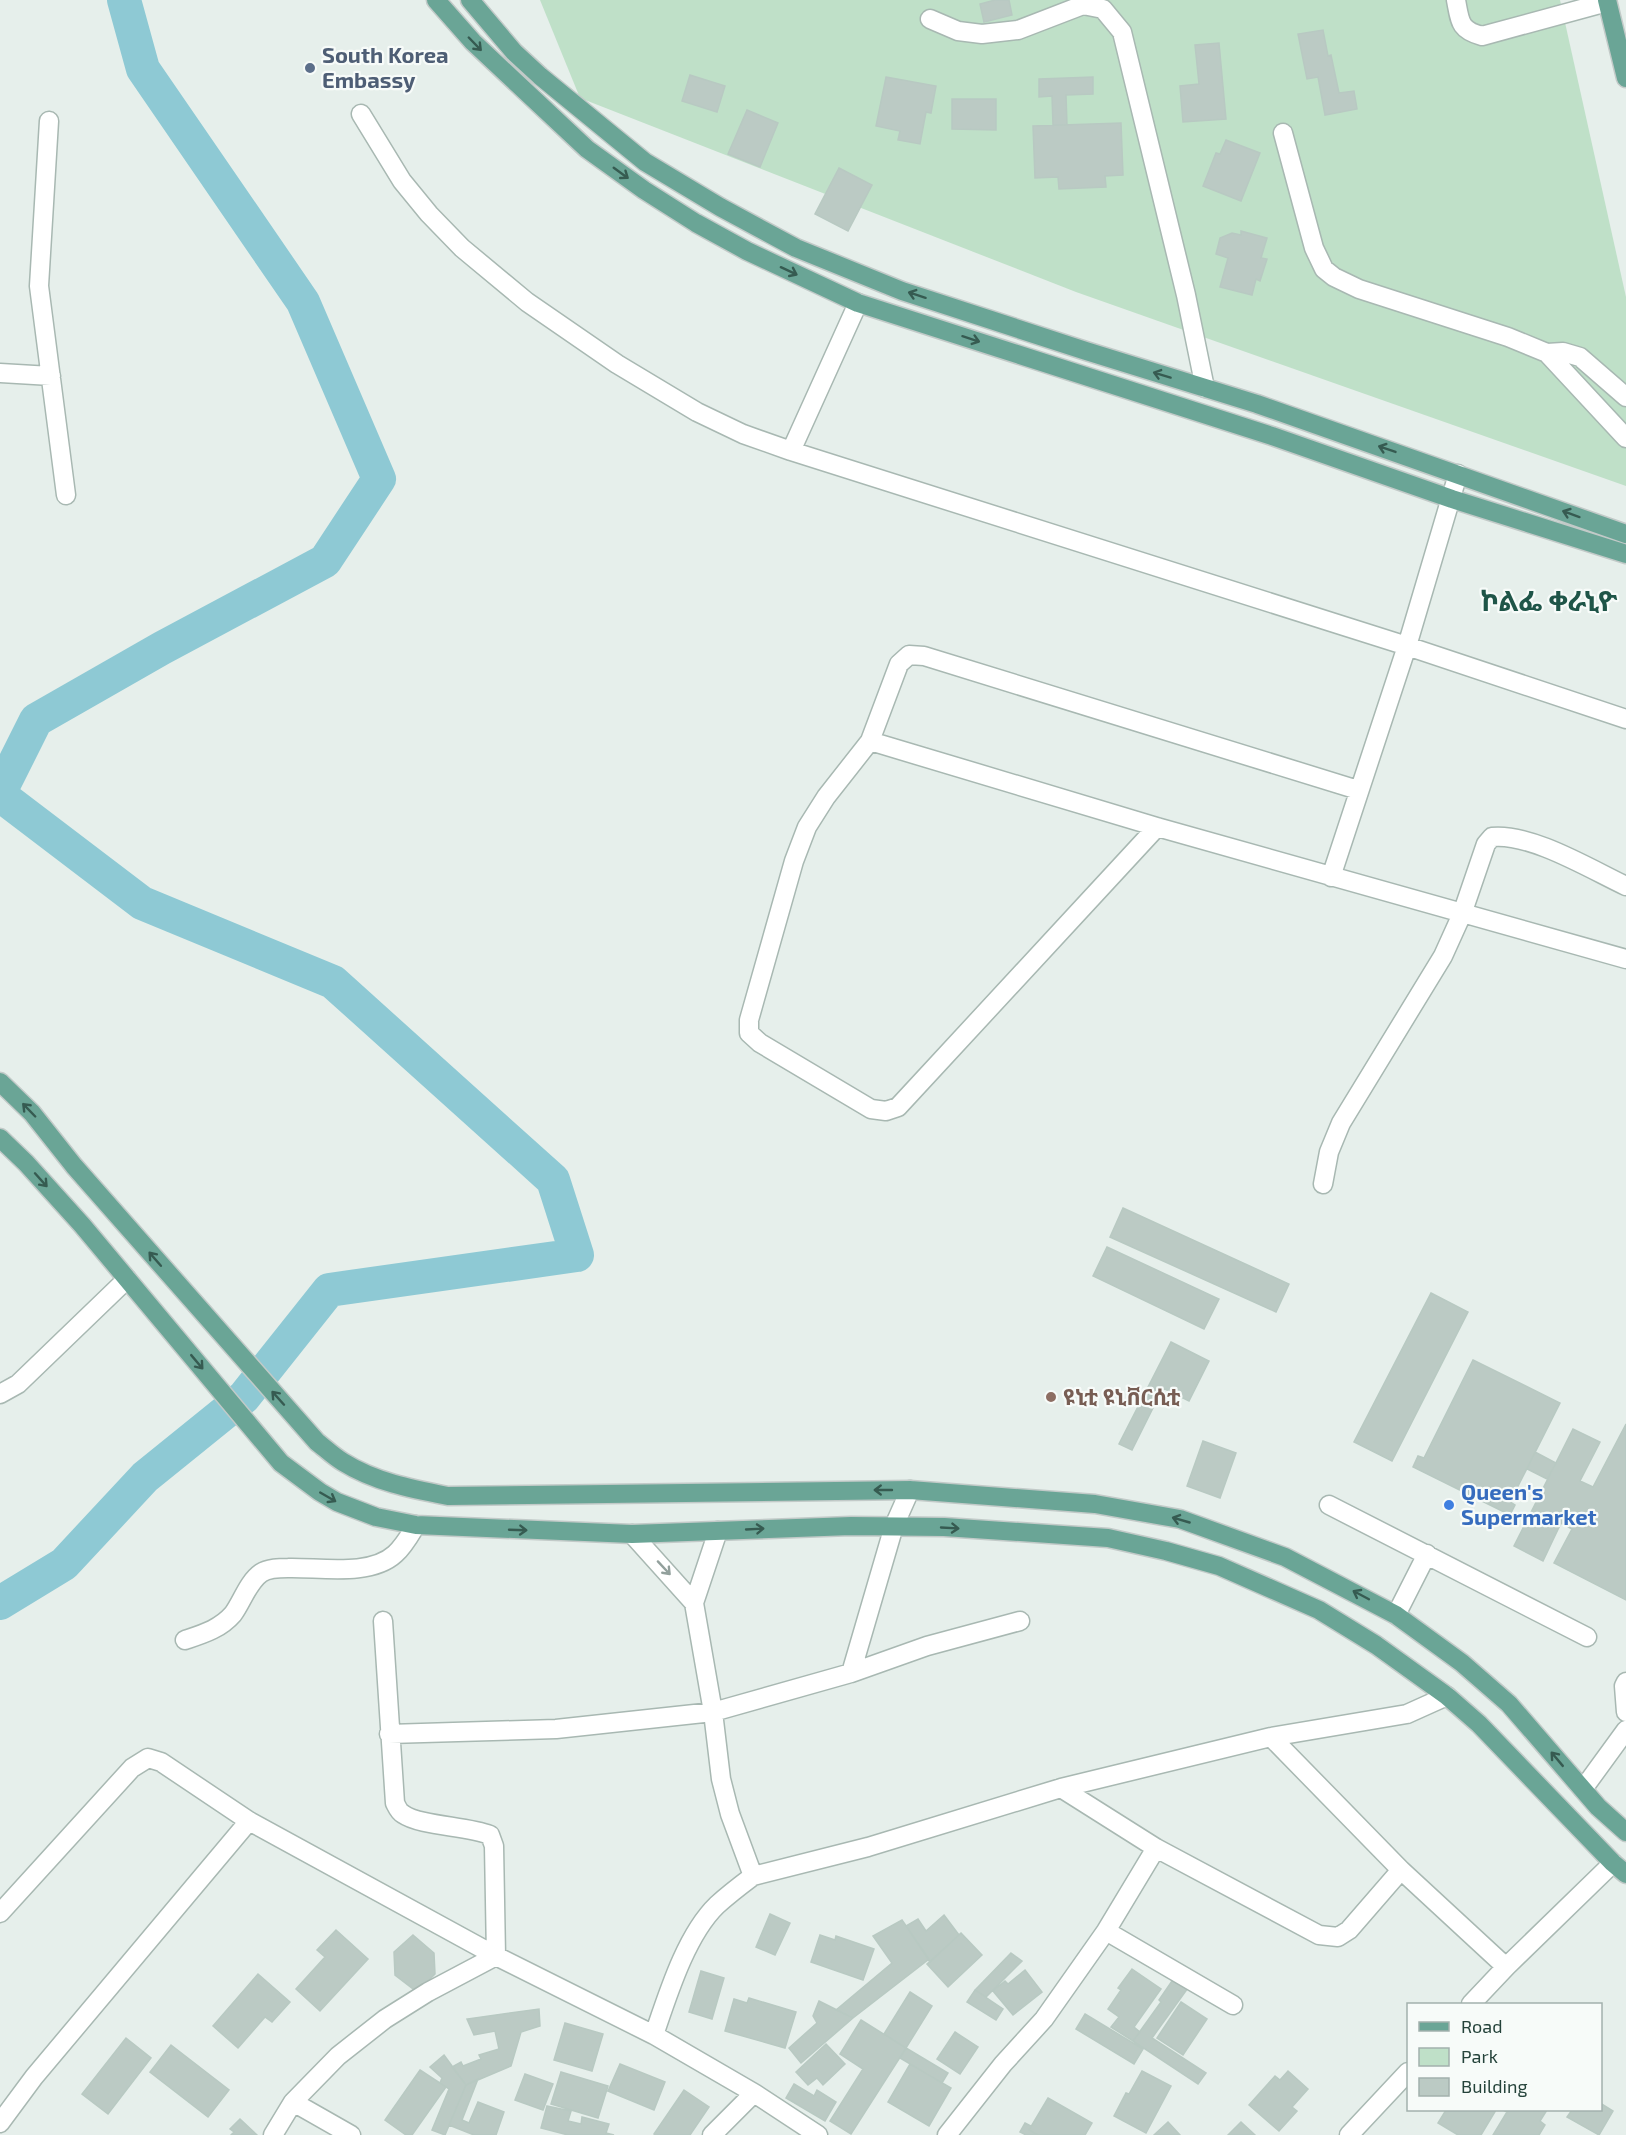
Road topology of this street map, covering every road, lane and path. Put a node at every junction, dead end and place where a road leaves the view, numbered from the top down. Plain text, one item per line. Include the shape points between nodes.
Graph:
1 (436, 0) edge
2 (470, 0) edge
3 (1456, 0) edge
4 (1607, 1) edge
5 (930, 19) dead end
6 (514, 52) junction
7 (499, 68) junction
8 (1626, 78) edge
9 (361, 114) dead end
10 (50, 121) dead end
11 (1283, 133) dead end
12 (858, 303) junction
13 (1547, 353) junction
14 (0, 373) edge
15 (51, 376) junction
16 (1206, 388) junction
17 (1626, 397) edge
18 (1626, 438) edge
19 (791, 451) junction
20 (1458, 474) junction
21 (66, 495) dead end
22 (1452, 499) junction
23 (1626, 534) edge
24 (1626, 554) edge
25 (1407, 646) junction
26 (1626, 718) edge
27 (870, 741) junction
28 (1358, 790) junction
29 (1157, 827) junction
30 (1331, 877) junction
31 (1626, 886) edge
32 (1462, 914) junction
33 (1626, 959) edge
34 (0, 1082) edge
35 (0, 1138) edge
36 (1323, 1184) dead end
37 (127, 1280) junction
38 (0, 1394) edge
39 (910, 1490) junction
40 (1329, 1505) dead end
41 (416, 1525) junction
42 (894, 1526) junction
43 (718, 1531) junction
44 (632, 1534) junction
45 (1427, 1554) junction
46 (694, 1603) junction
47 (1396, 1615) junction
48 (383, 1621) dead end
49 (1020, 1621) dead end
50 (1587, 1637) dead end
51 (185, 1640) dead end
52 (851, 1674) junction
53 (1626, 1682) edge
54 (1447, 1696) junction
55 (712, 1712) junction
56 (1626, 1712) edge
57 (1626, 1730) edge
58 (389, 1734) junction
59 (1271, 1737) junction
60 (1060, 1788) junction
61 (1582, 1789) junction
62 (249, 1821) junction
63 (1626, 1832) edge
64 (1156, 1848) junction
65 (1619, 1868) edge
66 (1401, 1870) junction
67 (753, 1876) junction
68 (0, 1913) edge
69 (1106, 1931) junction
70 (496, 1956) junction
71 (1506, 1968) junction
72 (1473, 2003) edge
73 (1233, 2005) dead end
74 (654, 2035) junction
75 (1407, 2073) edge
76 (754, 2093) junction
77 (293, 2102) junction
78 (0, 2123) edge
79 (273, 2135) edge
80 (351, 2135) edge
81 (712, 2135) edge
82 (818, 2135) edge
83 (947, 2135) edge
84 (1349, 2135) edge

1 -> 7 main road
2 - 6 main road
3 - 4 street via 1461,24 1469,33 1482,36
4 - 8 main road
5 - 16 street via 958,31 982,34 1018,30 1083,4 1103,9 1122,32
6 - 7 main road
16 -> 6 main road via 902,291 796,248 645,162
7 -> 12 main road via 587,149 644,190 747,251
9 - 19 street via 402,181 429,214 462,248 527,302 617,364 697,412
10 - 15 street via 39,286
11 - 13 street via 1314,248 1324,269 1334,278
12 - 19 street
12 -> 22 main road via 1272,436
13 - 17 street via 1580,357
13 - 18 street
14 - 15 street
15 - 21 street
20 -> 16 main road
19 - 25 street
20 - 22 street
23 -> 20 main road
22 - 24 main road
22 - 25 street
25 - 26 street
25 - 28 street
27 - 28 street via 898,664 909,655 924,656
27 - 29 street
27 - 29 street via 807,827 749,1020 749,1033 871,1109 886,1111 898,1107
28 - 30 street
29 - 30 street
30 - 32 street
31 - 32 street via 1537,844 1491,837
32 - 33 street
32 - 36 street via 1443,956 1341,1123 1329,1152
39 -> 34 main road via 448,1496 385,1482 342,1462 317,1442 32,1113
35 -> 37 main road via 82,1224
37 - 38 street via 18,1384
37 -> 41 main road via 281,1462 337,1502 376,1517
39 - 42 street
47 -> 39 main road via 1285,1557 1180,1520 1095,1504
40 - 45 street
41 -> 44 main road
41 - 51 street via 393,1556 375,1565 262,1572 220,1625
43 -> 42 main road
42 - 52 street
42 -> 54 main road via 1108,1538 1219,1566 1319,1610
43 - 44 main road
43 - 46 street
44 -> 46 street
45 - 47 street
45 - 50 street
46 - 55 street
61 -> 47 main road via 1509,1704 1462,1663
48 - 58 street
49 - 52 street via 927,1646
52 - 55 street
53 - 56 street
54 - 59 street via 1407,1714
54 - 65 main road
55 - 58 street via 556,1729
55 - 67 street via 721,1779
57 - 61 street
58 - 70 street via 395,1803 401,1813 413,1820 490,1835 494,1846
59 - 60 street
59 - 66 street
60 - 64 street
60 - 67 street via 868,1847
61 - 63 main road
62 - 68 street via 161,1762 148,1758 132,1768
62 - 70 street
62 - 78 street
64 - 66 street via 1319,1935 1338,1937 1349,1930
64 - 69 street
65 - 71 street
66 - 71 street
67 - 74 street via 716,1906 691,1941 670,1985
69 - 73 street
69 - 83 street via 1044,2019
70 - 74 street
70 - 77 street via 385,2019 338,2056
71 - 72 street
74 - 76 street
75 - 84 street
76 - 81 street
76 - 82 street
77 - 79 street
77 - 80 street

